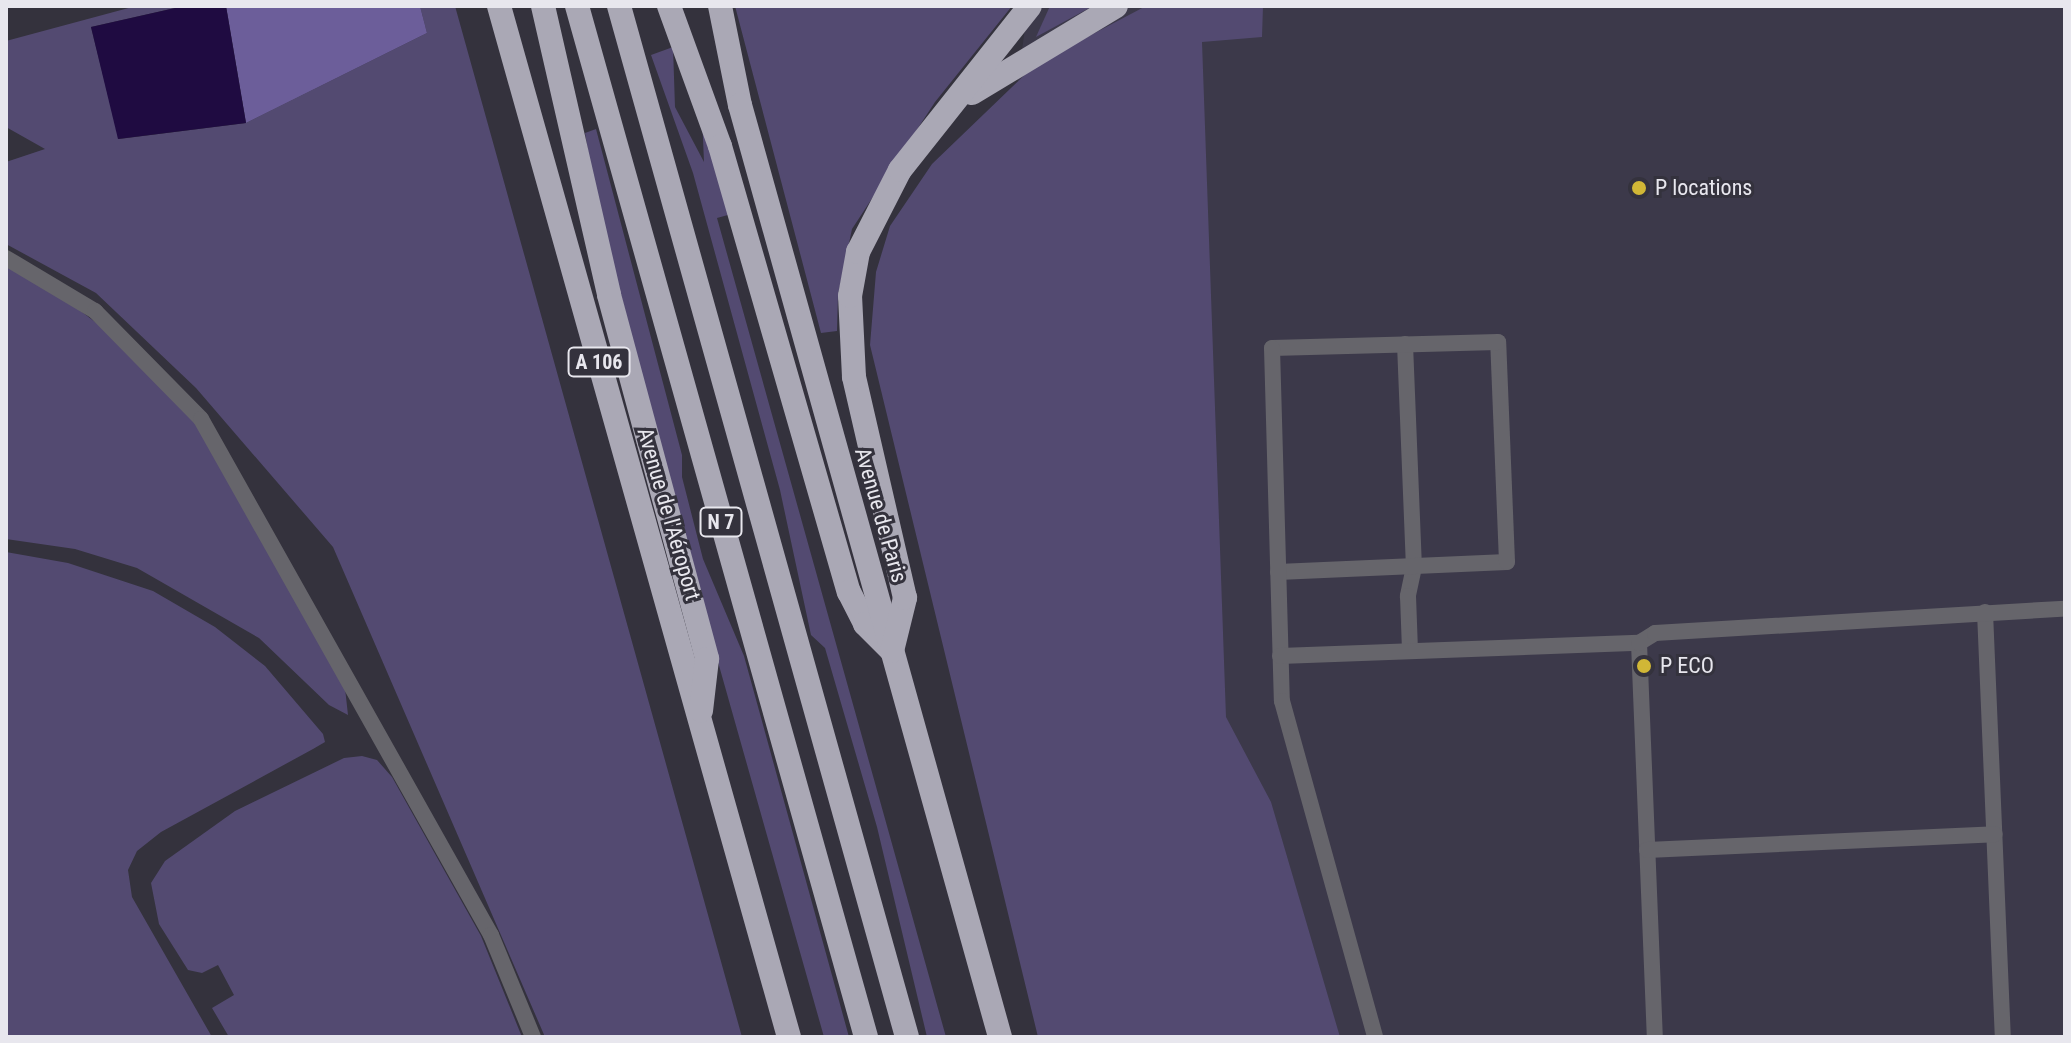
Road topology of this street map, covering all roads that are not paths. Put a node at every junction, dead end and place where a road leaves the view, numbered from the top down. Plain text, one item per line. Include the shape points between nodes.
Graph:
1 (499, 6) edge
2 (543, 6) edge
3 (577, 6) edge
4 (619, 6) edge
5 (669, 6) edge
6 (720, 6) edge
7 (1030, 6) edge
8 (1116, 6) edge
9 (953, 105) junction
10 (6, 258) edge
11 (1405, 344) junction
12 (1414, 567) junction
13 (1278, 572) junction
14 (2065, 609) edge
15 (1985, 612) junction
16 (1639, 643) junction
17 (892, 651) junction
18 (1410, 651) junction
19 (1280, 656) junction
20 (700, 718) junction
21 (1995, 834) junction
22 (1647, 850) junction
23 (533, 1037) edge
24 (789, 1037) edge
25 (866, 1037) edge
26 (907, 1037) edge
27 (1000, 1037) edge
28 (1375, 1037) edge
29 (1655, 1037) edge
30 (2003, 1037) edge

1 - 20 highway, Avenue de l'Aéroport / A 106
2 - 20 highway via 609,295 707,659
3 - 25 highway, N 7
4 - 26 highway, N 7
5 - 17 highway via 720,146 849,592 865,624
6 - 17 highway, Avenue de Paris via 740,105
7 - 9 highway
8 - 9 highway
9 - 17 highway via 900,170 880,204 858,252 850,296 854,377 905,598
10 - 23 lane via 95,311 201,419 491,935
11 - 12 lane
11 - 12 lane via 1498,342 1505,487 1507,562
11 - 13 lane via 1272,348
12 - 13 lane
12 - 18 lane via 1408,596
13 - 19 lane
14 - 15 lane
15 - 16 lane via 1655,633
15 - 21 lane
16 - 18 lane
16 - 22 lane
17 - 27 highway, Avenue de Paris
18 - 19 lane
19 - 28 lane via 1282,701
20 - 24 highway, Avenue de l'Aéroport
21 - 22 lane
21 - 30 lane
22 - 29 lane

